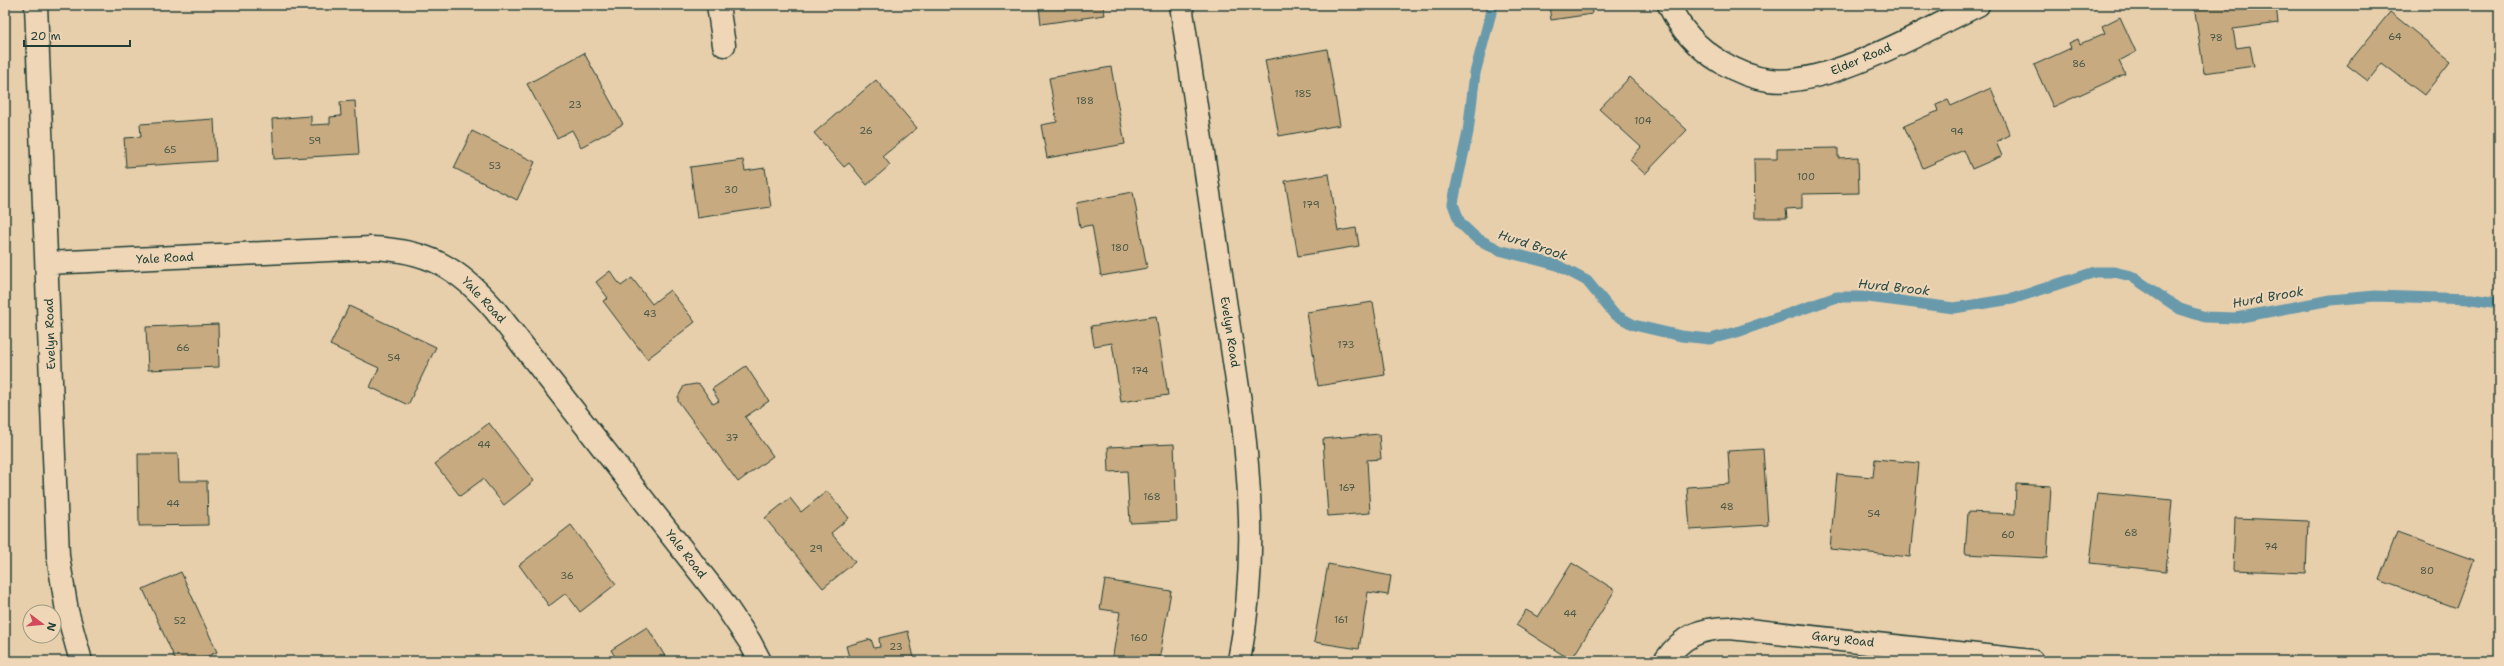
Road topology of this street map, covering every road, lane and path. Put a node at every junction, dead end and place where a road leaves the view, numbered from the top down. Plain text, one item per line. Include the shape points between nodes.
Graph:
1 (36, 5) edge
2 (718, 5) edge
3 (1181, 5) edge
4 (1669, 5) edge
5 (1978, 5) edge
6 (724, 45) dead end
7 (47, 263) junction
8 (81, 661) edge
9 (760, 661) edge
10 (1239, 661) edge
11 (1665, 661) edge
12 (2032, 661) edge

1 - 7 street, Evelyn Road
2 - 6 street
3 - 10 street, Evelyn Road via 1242,415 1249,481 1251,568
4 - 5 street, Elder Road via 1684,29 1714,58 1738,70 1770,80 1790,80 1831,72
7 - 8 street, Evelyn Road via 58,556 68,611
7 - 9 street, Yale Road via 371,248 411,252 446,266 464,277 495,310 721,599
11 - 12 street, Gary Road via 1684,639 1698,631 1730,628

